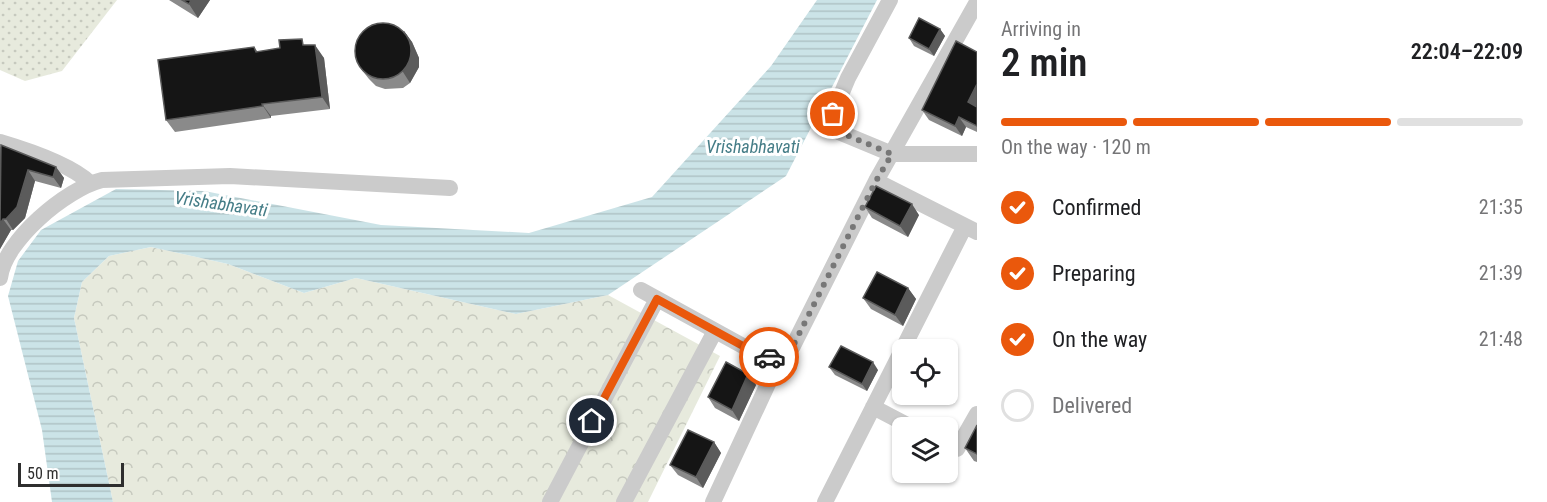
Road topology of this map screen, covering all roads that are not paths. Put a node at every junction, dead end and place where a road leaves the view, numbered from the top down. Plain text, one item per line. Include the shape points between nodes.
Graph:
1 (891, 0) edge
2 (977, 2) edge
3 (0, 142) edge
4 (892, 154) junction
5 (977, 154) edge
6 (876, 181) junction
7 (90, 183) junction
8 (450, 188) dead end
9 (971, 229) edge
10 (0, 279) edge
11 (641, 290) dead end
12 (657, 299) junction
13 (715, 331) junction
14 (780, 358) junction
15 (873, 407) junction
16 (977, 414) edge
17 (892, 417) edge
18 (958, 447) edge
19 (550, 502) edge
20 (624, 502) edge
21 (713, 502) edge
22 (825, 502) edge

1 - 4 street via 833,114 839,132
2 - 4 street
3 - 7 street via 67,167
4 - 5 street
4 - 6 street
6 - 9 street
6 - 14 street via 793,346
7 - 8 street via 231,176
7 - 10 street via 45,212 8,255
9 - 15 street
11 - 12 street
12 - 13 street
12 - 19 street
13 - 14 street via 763,357
13 - 20 street
14 - 21 street
15 - 17 street
15 - 22 street
16 - 18 street

